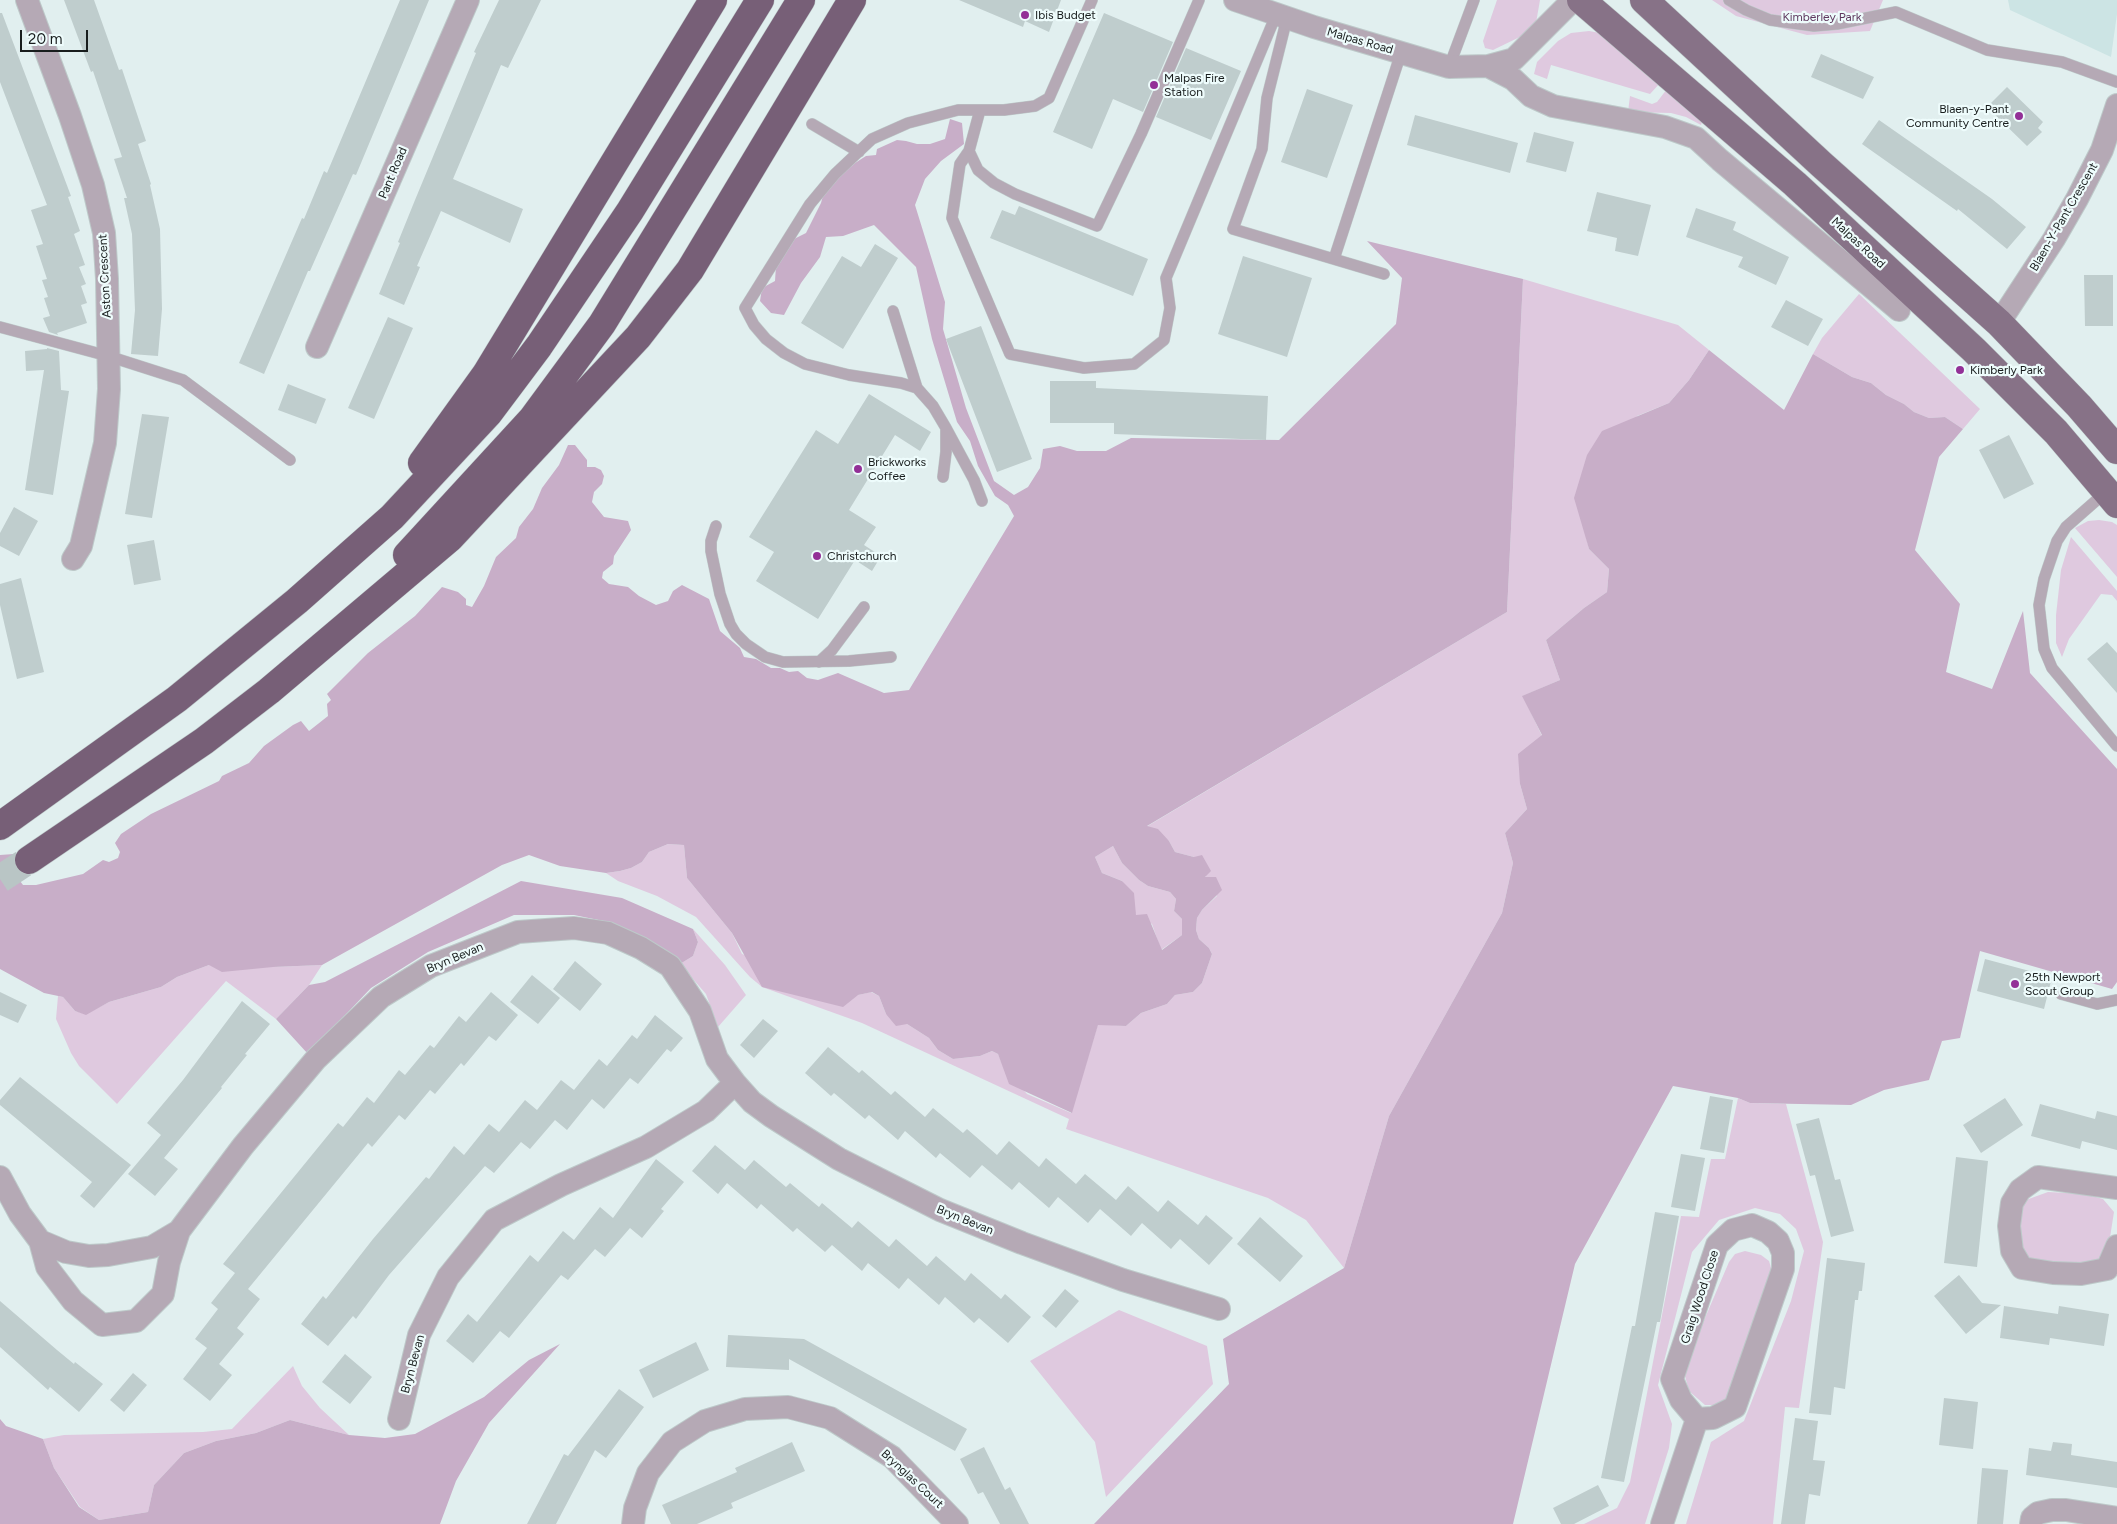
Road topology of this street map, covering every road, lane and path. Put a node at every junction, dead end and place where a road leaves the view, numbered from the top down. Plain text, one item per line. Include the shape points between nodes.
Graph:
1 (27, 0) edge
2 (468, 0) edge
3 (713, 0) edge
4 (760, 0) edge
5 (801, 0) edge
6 (852, 0) edge
7 (1092, 0) edge
8 (1199, 0) edge
9 (1235, 0) edge
10 (1474, 0) edge
11 (1573, 0) edge
12 (1580, 0) edge
13 (1644, 0) edge
14 (1729, 0) edge
15 (1281, 17) junction
16 (1401, 53) junction
17 (1488, 66) junction
18 (1449, 67) junction
19 (2117, 82) edge
20 (2117, 105) edge
21 (980, 110) junction
22 (812, 124) dead end
23 (969, 151) junction
24 (859, 152) junction
25 (1334, 259) junction
26 (1384, 274) dead end
27 (1899, 310) dead end
28 (893, 311) dead end
29 (1999, 323) junction
30 (0, 327) edge
31 (317, 347) dead end
32 (108, 356) junction
33 (917, 388) junction
34 (478, 408) junction
35 (946, 428) junction
36 (525, 443) junction
37 (2117, 450) edge
38 (290, 460) dead end
39 (943, 477) dead end
40 (2112, 498) edge
41 (982, 501) dead end
42 (716, 526) dead end
43 (73, 559) dead end
44 (864, 607) dead end
45 (891, 656) dead end
46 (819, 662) junction
47 (2117, 746) edge
48 (0, 826) edge
49 (29, 860) tunnel mouth
50 (2061, 994) dead end
51 (2117, 1000) edge
52 (735, 1083) junction
53 (0, 1177) edge
54 (2117, 1188) edge
55 (179, 1231) junction
56 (40, 1241) junction
57 (2117, 1246) edge
58 (1219, 1309) dead end
59 (399, 1418) dead end
60 (1697, 1419) junction
61 (2117, 1518) edge
62 (633, 1524) edge
63 (957, 1524) edge
64 (1662, 1524) edge
65 (2031, 1524) edge

1 - 32 street, Aston Crescent via 73,124 93,185 104,233
2 - 31 street, Pant Road
3 - 34 highway via 486,374
4 - 34 highway via 630,210 539,346
5 - 36 highway via 602,324 532,420
6 - 36 highway via 690,270 638,337
7 - 21 lane via 1049,98 1035,106
8 - 23 lane via 1141,134 1096,226 994,183 978,170
9 - 15 street, Malpas Road
10 - 18 lane
11 - 17 street, Malpas Road via 1514,59
12 - 40 main road, Malpas Road via 1795,184 1974,350 2056,432
13 - 29 main road
14 - 19 lane via 1770,20 1807,25 1837,24 1896,12 1987,50 2062,62
15 - 16 street, Malpas Road
15 - 23 lane via 1166,278 1170,308 1164,340 1134,364 1084,368 1010,354 952,218 960,164
15 - 25 lane via 1262,149 1233,229
16 - 18 street, Malpas Road
16 - 25 lane
17 - 18 street, Malpas Road
17 - 27 street, Malpas Road via 1513,79 1531,96 1553,106 1665,127 1696,138
20 - 29 street, Blaen-Y-Pant Crescent via 2102,150 2077,199
21 - 23 lane
21 - 24 lane via 958,110 908,123 872,139
22 - 24 lane
24 - 33 lane via 810,204 745,308 766,339 805,364 849,375 901,382
25 - 26 lane
28 - 33 lane
29 - 37 main road
30 - 32 lane
32 - 38 lane via 183,380
32 - 43 street, Aston Crescent via 105,443 81,546
33 - 35 lane
34 - 48 highway via 392,517 297,601 177,699
35 - 39 lane
35 - 41 lane
36 - 49 highway via 325,644 204,741
40 - 47 lane via 2066,527 2057,541 2039,604 2044,650 2052,668
42 - 46 lane via 711,551 725,612 736,634 755,650 775,660
44 - 46 lane
45 - 46 lane
50 - 51 lane via 2097,1004
52 - 55 street, Bryn Bevan via 718,1059 700,1011 670,966 608,933 574,928 518,932 431,966 381,997 316,1059 243,1146
52 - 58 street, Bryn Bevan via 752,1102 831,1155 940,1210 1123,1280
52 - 59 street, Bryn Bevan via 706,1111 646,1148 561,1185 494,1220 448,1277 419,1335
53 - 56 street, Bryn Bevan via 20,1214
54 - 57 street via 2038,1177 2020,1190 2012,1203 2009,1226 2012,1251 2022,1268 2081,1274 2107,1269
55 - 56 street, Bryn Bevan via 152,1247 108,1255 66,1252
55 - 56 street, Bryn Bevan via 163,1294 136,1321 102,1325 73,1301 47,1267
60 - 60 street, Graig Wood Close via 1713,1418 1735,1407 1783,1269 1783,1253 1778,1241 1752,1225 1733,1230 1717,1245 1672,1379 1681,1400
60 - 64 street
61 - 65 street via 2052,1510 2038,1513
62 - 63 street, Brynglas Court via 635,1508 648,1473 672,1442 705,1421 745,1410 788,1407 830,1418 892,1457

